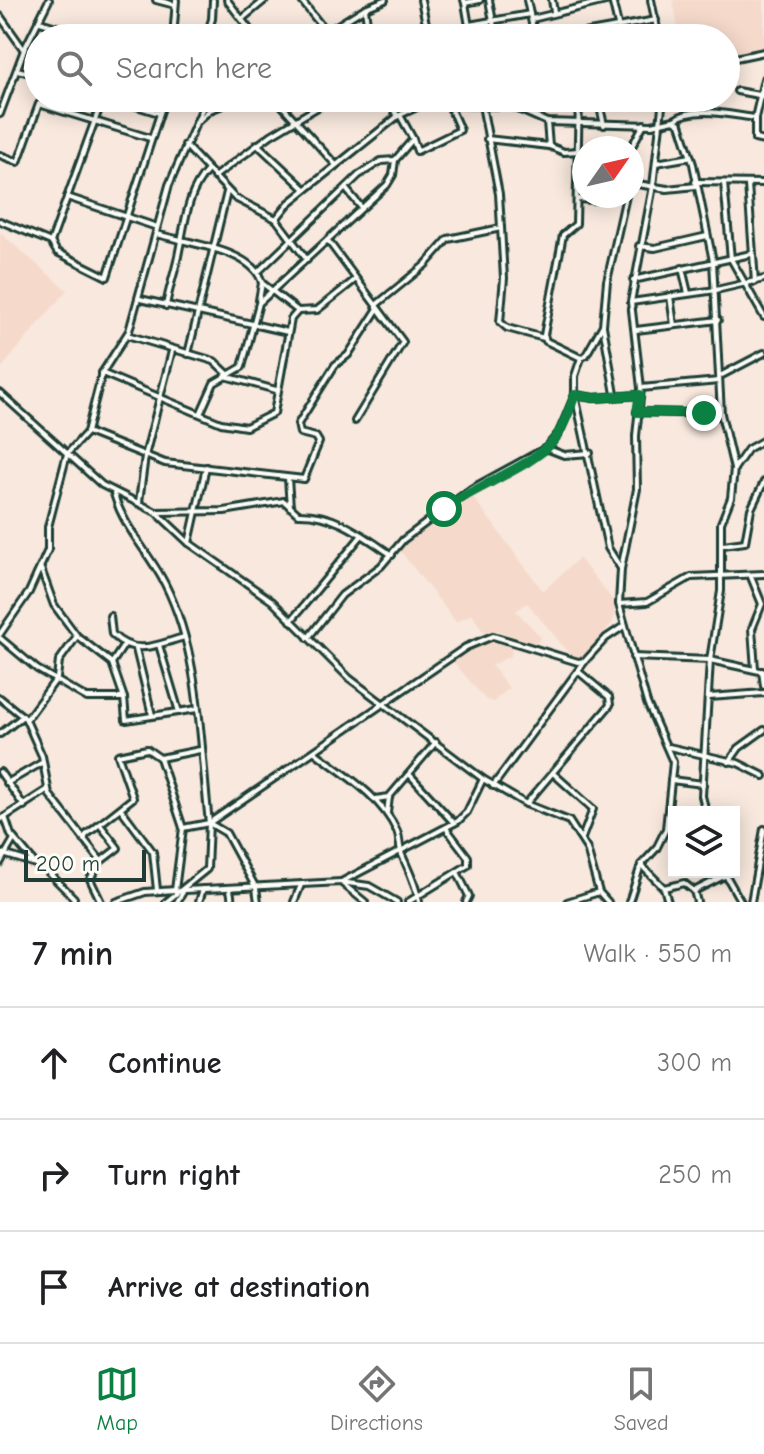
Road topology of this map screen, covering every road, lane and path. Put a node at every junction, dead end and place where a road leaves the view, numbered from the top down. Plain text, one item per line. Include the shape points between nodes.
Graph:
1 (49, 0) edge
2 (156, 0) edge
3 (213, 0) edge
4 (227, 0) edge
5 (265, 0) edge
6 (301, 0) edge
7 (384, 0) edge
8 (421, 0) edge
9 (480, 0) edge
10 (489, 0) edge
11 (527, 0) edge
12 (552, 0) edge
13 (611, 0) edge
14 (651, 0) edge
15 (465, 2) edge
16 (176, 3) edge
17 (365, 8) junction
18 (554, 12) junction
19 (0, 16) edge
20 (531, 16) junction
21 (242, 19) junction
22 (493, 20) junction
23 (656, 20) junction
24 (40, 22) joint
25 (46, 24) edge
26 (174, 24) edge
27 (209, 24) edge
28 (246, 24) edge
29 (320, 24) edge
30 (338, 24) edge
31 (367, 24) edge
32 (426, 24) edge
33 (469, 24) edge
34 (474, 24) edge
35 (494, 24) edge
36 (532, 24) edge
37 (617, 24) edge
38 (631, 24) edge
39 (657, 24) edge
40 (24, 50) joint
41 (764, 52) edge
42 (740, 57) edge
43 (17, 70) junction
44 (24, 72) edge
45 (764, 79) edge
46 (0, 85) edge
47 (10, 87) junction
48 (740, 91) edge
49 (762, 95) edge
50 (36, 112) edge
51 (64, 112) edge
52 (98, 112) edge
53 (156, 112) edge
54 (200, 112) edge
55 (208, 112) edge
56 (288, 112) edge
57 (308, 112) edge
58 (396, 112) edge
59 (408, 112) edge
60 (452, 112) edge
61 (483, 112) edge
62 (524, 112) edge
63 (580, 112) edge
64 (601, 112) edge
65 (661, 112) edge
66 (159, 113) joint
67 (0, 114) edge
68 (400, 116) junction
69 (755, 118) junction
70 (295, 119) junction
71 (674, 120) junction
72 (95, 122) junction
73 (547, 122) junction
74 (580, 124) junction
75 (644, 124) junction
76 (660, 124) junction
77 (194, 125) junction
78 (604, 125) junction
79 (580, 136) edge
80 (638, 136) edge
81 (150, 138) junction
82 (413, 139) junction
83 (487, 139) junction
84 (764, 141) edge
85 (257, 144) junction
86 (185, 145) junction
87 (549, 146) junction
88 (572, 151) edge
89 (0, 155) edge
90 (691, 157) junction
91 (395, 160) junction
92 (656, 163) junction
93 (335, 164) junction
94 (208, 170) junction
95 (214, 177) junction
96 (724, 183) junction
97 (764, 183) edge
98 (696, 184) junction
99 (644, 185) edge
100 (748, 185) junction
101 (653, 186) junction
102 (306, 189) junction
103 (346, 189) junction
104 (227, 192) junction
105 (67, 197) junction
106 (361, 207) junction
107 (577, 208) edge
108 (623, 208) edge
109 (125, 216) junction
110 (276, 219) junction
111 (0, 221) edge
112 (157, 227) junction
113 (501, 228) junction
114 (156, 234) junction
115 (707, 236) junction
116 (291, 239) junction
117 (181, 241) junction
118 (51, 242) junction
119 (329, 242) junction
120 (639, 246) junction
121 (211, 251) junction
122 (751, 254) junction
123 (731, 259) junction
124 (307, 260) junction
125 (713, 261) junction
126 (682, 267) junction
127 (259, 271) junction
128 (356, 279) junction
129 (764, 279) edge
130 (633, 280) junction
131 (755, 282) junction
132 (262, 283) junction
133 (743, 286) junction
134 (716, 290) junction
135 (273, 292) junction
136 (688, 293) junction
137 (670, 296) junction
138 (140, 299) junction
139 (631, 302) junction
140 (259, 303) junction
141 (166, 306) junction
142 (377, 308) junction
143 (298, 311) junction
144 (198, 312) junction
145 (764, 315) edge
146 (718, 320) junction
147 (254, 324) junction
148 (603, 325) junction
149 (674, 325) junction
150 (636, 330) junction
151 (288, 332) junction
152 (127, 335) junction
153 (544, 338) junction
154 (172, 351) junction
155 (764, 353) edge
156 (188, 354) junction
157 (581, 358) junction
158 (102, 373) junction
159 (227, 376) junction
160 (719, 379) junction
161 (641, 388) junction
162 (276, 390) junction
163 (0, 393) edge
164 (615, 394) junction
165 (575, 395) junction
166 (640, 395) junction
167 (162, 396) junction
168 (201, 412) junction
169 (637, 412) junction
170 (721, 414) junction
171 (355, 421) dead end
172 (87, 432) junction
173 (764, 440) edge
174 (546, 448) junction
175 (590, 453) junction
176 (67, 454) junction
177 (145, 456) junction
178 (206, 467) junction
179 (734, 469) junction
180 (288, 478) junction
181 (764, 482) edge
182 (114, 494) junction
183 (756, 499) junction
184 (139, 502) junction
185 (764, 502) edge
186 (290, 507) junction
187 (197, 511) junction
188 (156, 512) junction
189 (362, 535) junction
190 (189, 543) junction
191 (723, 545) junction
192 (392, 555) junction
193 (41, 568) junction
194 (621, 569) junction
195 (764, 574) edge
196 (722, 575) junction
197 (751, 577) junction
198 (619, 604) junction
199 (110, 616) dead end
200 (291, 621) junction
201 (624, 626) junction
202 (0, 636) edge
203 (77, 636) junction
204 (184, 637) junction
205 (308, 638) junction
206 (124, 645) junction
207 (159, 645) junction
208 (136, 649) junction
209 (633, 657) junction
210 (710, 660) junction
211 (585, 661) junction
212 (112, 663) junction
213 (755, 670) junction
214 (579, 672) junction
215 (763, 672) edge
216 (57, 678) junction
217 (764, 686) edge
218 (764, 693) edge
219 (709, 697) junction
220 (0, 698) edge
221 (124, 698) junction
222 (385, 703) junction
223 (197, 709) junction
224 (179, 712) junction
225 (152, 715) junction
226 (25, 718) junction
227 (764, 730) edge
228 (0, 734) edge
229 (436, 742) junction
230 (669, 747) junction
231 (200, 750) junction
232 (316, 753) junction
233 (160, 758) junction
234 (706, 758) junction
235 (43, 762) junction
236 (729, 762) junction
237 (0, 772) edge
238 (554, 774) junction
239 (410, 775) junction
240 (764, 776) edge
241 (483, 779) junction
242 (671, 780) junction
243 (703, 784) junction
244 (8, 785) junction
245 (493, 786) junction
246 (47, 790) junction
247 (0, 792) edge
248 (389, 797) junction
249 (376, 799) junction
250 (526, 804) junction
251 (24, 806) junction
252 (705, 806) edge
253 (121, 809) junction
254 (387, 813) junction
255 (2, 818) edge
256 (209, 823) junction
257 (454, 823) junction
258 (101, 826) junction
259 (183, 828) junction
260 (446, 828) junction
261 (764, 829) edge
262 (582, 838) junction
263 (14, 839) junction
264 (84, 840) junction
265 (400, 851) junction
266 (3, 855) edge
267 (101, 861) junction
268 (0, 863) edge
269 (35, 863) junction
270 (641, 865) junction
271 (458, 874) junction
272 (716, 878) edge
273 (728, 878) edge
274 (341, 882) junction
275 (301, 885) junction
276 (256, 888) junction
277 (664, 888) junction
278 (203, 889) junction
279 (230, 889) junction
280 (157, 890) junction
281 (175, 890) junction
282 (185, 890) junction
283 (694, 891) junction
284 (599, 892) junction
285 (417, 893) junction
286 (363, 901) edge
287 (73, 902) edge
288 (101, 902) edge
289 (116, 902) edge
290 (166, 902) edge
291 (177, 902) edge
292 (199, 902) edge
293 (232, 902) edge
294 (258, 902) edge
295 (294, 902) edge
296 (397, 902) edge
297 (408, 902) edge
298 (419, 902) edge
299 (466, 902) edge
300 (567, 902) edge
301 (608, 902) edge
302 (629, 902) edge
303 (668, 902) edge
304 (697, 902) edge
305 (741, 902) edge
306 (751, 902) edge

1 - 24 street
2 - 16 street
3 - 27 street
4 - 21 street
5 - 21 street
6 - 29 street
7 - 17 street
8 - 32 street
9 - 15 street
10 - 22 street
11 - 20 street
12 - 18 street
13 - 18 street
13 - 37 street
14 - 23 street
15 - 33 street
16 - 26 street
17 - 30 street
17 - 31 street
18 - 20 street
19 - 40 street
20 - 22 street
20 - 36 street
21 - 28 street
22 - 34 street
22 - 35 street
23 - 38 street
23 - 39 street
24 - 25 street
40 - 43 street
41 - 42 street
43 - 44 street
43 - 47 street
45 - 49 street
46 - 47 street
47 - 67 street
48 - 49 street
49 - 69 street
50 - 89 street via 18,162
51 - 72 street
52 - 72 street
53 - 66 street
54 - 77 street
55 - 77 street
56 - 70 street
57 - 70 street
58 - 68 street
59 - 68 street
60 - 82 street via 460,127 457,132 417,151
61 - 83 street
62 - 73 street
63 - 74 street
64 - 78 street
65 - 76 street
66 - 81 street
68 - 82 street
68 - 93 street
69 - 71 street via 707,113 681,114
69 - 84 street via 755,139
70 - 85 street
70 - 93 street
71 - 76 street
71 - 90 street
72 - 81 street
72 - 105 street
73 - 74 street
73 - 87 street
74 - 78 street
74 - 79 street
75 - 76 street
75 - 78 street
75 - 80 street
76 - 92 street
77 - 86 street
81 - 109 street
82 - 91 street
83 - 87 street
83 - 113 street via 497,175
85 - 95 street
85 - 102 street
86 - 94 street
86 - 112 street
87 - 88 street
90 - 92 street
90 - 98 street
91 - 103 street via 370,166
91 - 106 street via 391,180
92 - 101 street
93 - 102 street
94 - 95 street
94 - 117 street via 197,182
95 - 104 street
96 - 98 street
96 - 100 street
96 - 123 street
97 - 100 street
98 - 101 street
98 - 115 street
99 - 101 street
100 - 122 street
101 - 120 street
102 - 110 street
103 - 106 street
103 - 116 street
104 - 110 street
104 - 121 street
105 - 109 street
105 - 118 street
106 - 119 street
107 - 153 street via 576,224 563,235
108 - 148 street
109 - 112 street
109 - 118 street via 107,277 57,252
110 - 116 street
111 - 118 street
112 - 114 street
113 - 142 street via 448,239
113 - 153 street via 500,322
114 - 117 street
114 - 138 street
115 - 120 street via 647,249
115 - 125 street
116 - 124 street
116 - 127 street
117 - 121 street
117 - 141 street
119 - 124 street
119 - 128 street
120 - 130 street
121 - 127 street via 245,258
121 - 144 street
122 - 123 street
122 - 131 street
123 - 125 street
123 - 133 street
124 - 135 street
125 - 126 street
125 - 134 street
126 - 130 street
126 - 136 street
127 - 132 street
128 - 142 street
128 - 143 street via 317,310
129 - 131 street
130 - 139 street
131 - 133 street
132 - 135 street
132 - 140 street
133 - 134 street
133 - 145 street
134 - 136 street
134 - 146 street
135 - 140 street
135 - 143 street
136 - 137 street
137 - 139 street
137 - 149 street
138 - 141 street
138 - 152 street
139 - 150 street
140 - 147 street
141 - 144 street
142 - 171 street via 403,347
142 - 180 street via 298,424 300,433 319,442 306,478
143 - 151 street
144 - 147 street
144 - 156 street
146 - 149 street
146 - 160 street
147 - 151 street
147 - 159 street via 242,367
148 - 157 street
148 - 164 street
149 - 150 street
150 - 161 street
151 - 162 street
152 - 154 street
152 - 158 street
153 - 157 street
154 - 156 street
154 - 167 street via 161,382
155 - 160 street
156 - 159 street via 214,361
157 - 165 street
158 - 167 street
158 - 172 street
159 - 162 street
159 - 168 street via 214,383
160 - 161 street
160 - 170 street
161 - 166 street
162 - 168 street via 274,413 252,426 221,423
163 - 176 street
164 - 165 street
164 - 166 street
165 - 174 street via 559,433
165 - 175 street
166 - 169 street
167 - 168 street
167 - 177 street
169 - 170 street
169 - 194 street via 637,489
170 - 179 street
172 - 176 street
172 - 177 street
173 - 179 street via 748,449
174 - 175 street via 564,455
174 - 192 street via 471,489 403,540
175 - 194 street via 608,548
176 - 182 street
176 - 193 street
177 - 178 street
177 - 184 street
178 - 180 street
178 - 187 street
179 - 191 street via 721,523
180 - 186 street
181 - 183 street
182 - 184 street
182 - 204 street via 120,516 165,584
183 - 185 street
183 - 191 street via 745,542
184 - 188 street
186 - 187 street via 282,501
186 - 189 street
187 - 188 street
187 - 190 street
188 - 190 street
189 - 192 street
189 - 200 street
190 - 200 street via 272,601
191 - 196 street
192 - 205 street via 342,595
193 - 202 street
193 - 203 street via 54,605
194 - 198 street
195 - 197 street
196 - 197 street
196 - 198 street via 691,577 647,602
196 - 210 street
197 - 213 street via 762,604 752,629
198 - 201 street
199 - 206 street via 112,634
200 - 205 street
201 - 209 street
201 - 211 street
202 - 216 street via 37,669
203 - 212 street
203 - 216 street via 59,661
204 - 207 street
204 - 223 street
205 - 222 street via 349,678
206 - 208 street
206 - 212 street
207 - 208 street
207 - 224 street
208 - 225 street
209 - 210 street
209 - 230 street via 647,703
210 - 213 street
210 - 219 street
211 - 214 street
211 - 222 street via 493,636 453,655
212 - 221 street
213 - 215 street
214 - 238 street via 609,697 610,705
214 - 245 street
215 - 217 street
216 - 221 street via 87,698
216 - 226 street
218 - 219 street
219 - 234 street
220 - 226 street
221 - 225 street via 126,720
222 - 229 street
222 - 232 street
223 - 224 street
223 - 231 street
224 - 225 street
226 - 228 street
226 - 235 street
227 - 236 street
229 - 239 street
229 - 241 street
230 - 234 street
230 - 242 street
231 - 233 street
231 - 256 street
232 - 249 street
232 - 256 street
233 - 253 street via 144,748 118,755 133,797
233 - 259 street
234 - 236 street
234 - 243 street
235 - 244 street
235 - 246 street
236 - 240 street
237 - 244 street
238 - 250 street
238 - 262 street via 593,809
239 - 248 street
239 - 257 street
241 - 245 street
241 - 257 street via 467,812
242 - 243 street
242 - 270 street via 666,829
243 - 252 street
244 - 247 street
244 - 251 street
245 - 250 street
246 - 251 street
246 - 264 street
248 - 249 street
248 - 254 street
249 - 254 street
250 - 262 street via 569,821
251 - 255 street
253 - 258 street
253 - 280 street via 153,852
254 - 265 street via 399,834
255 - 263 street
256 - 259 street
256 - 276 street via 226,833
256 - 282 street via 209,866
257 - 260 street
258 - 264 street
258 - 267 street via 118,848
259 - 281 street
260 - 265 street
260 - 271 street via 469,861
261 - 306 street
262 - 284 street
263 - 266 street
263 - 269 street
264 - 267 street
265 - 274 street
265 - 285 street
266 - 268 street
266 - 269 street
267 - 288 street via 90,879
269 - 287 street via 56,877
270 - 277 street
270 - 302 street
271 - 285 street
271 - 299 street via 469,896
272 - 283 street
273 - 305 street
274 - 275 street
274 - 286 street
274 - 296 street via 369,886
275 - 276 street
275 - 295 street
276 - 279 street
276 - 294 street
277 - 283 street via 684,883
277 - 303 street
278 - 279 street
278 - 282 street
278 - 292 street
279 - 293 street
280 - 281 street
280 - 289 street
281 - 282 street
282 - 290 street
282 - 291 street
283 - 304 street
284 - 300 street
284 - 301 street
285 - 297 street
285 - 298 street

